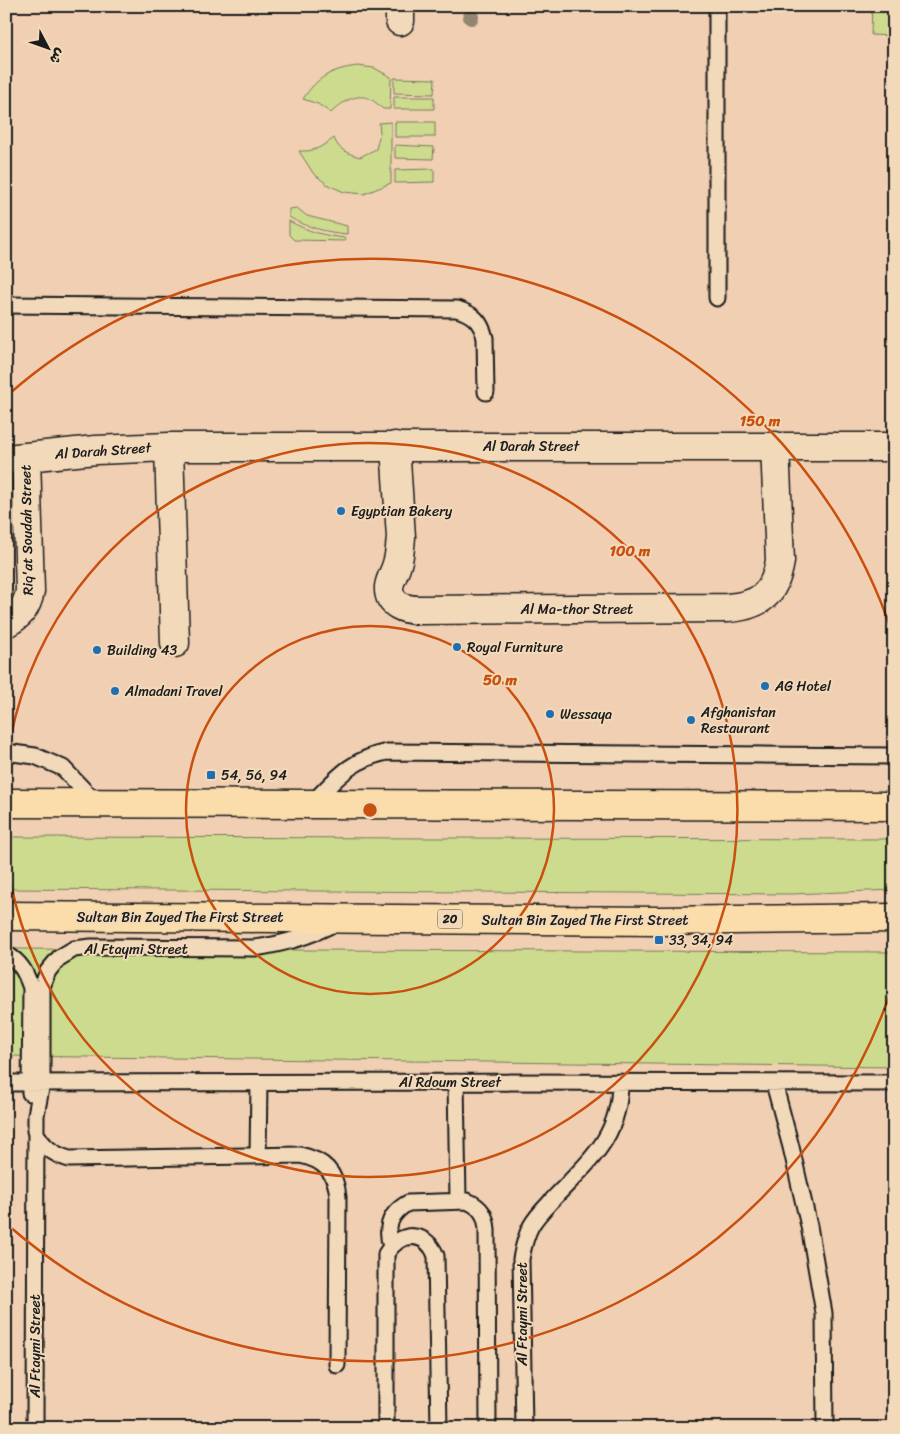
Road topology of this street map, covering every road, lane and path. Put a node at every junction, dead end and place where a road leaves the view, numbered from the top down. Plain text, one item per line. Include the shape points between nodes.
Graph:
1 (717, 6) edge
2 (717, 298) dead end
3 (6, 305) edge
4 (486, 392) dead end
5 (169, 446) junction
6 (395, 446) junction
7 (775, 446) junction
8 (894, 447) edge
9 (16, 458) edge
10 (6, 623) edge
11 (175, 643) dead end
12 (6, 752) edge
13 (894, 756) edge
14 (6, 803) edge
15 (96, 803) junction
16 (312, 803) junction
17 (894, 806) edge
18 (6, 916) edge
19 (343, 918) junction
20 (894, 918) edge
21 (6, 954) edge
22 (259, 1082) junction
23 (456, 1082) junction
24 (620, 1082) junction
25 (774, 1082) junction
26 (6, 1083) edge
27 (36, 1083) junction
28 (894, 1083) edge
29 (35, 1131) junction
30 (258, 1156) junction
31 (458, 1200) junction
32 (390, 1247) junction
33 (337, 1365) dead end
34 (35, 1428) edge
35 (386, 1428) edge
36 (439, 1428) edge
37 (488, 1428) edge
38 (524, 1428) edge
39 (825, 1428) edge

1 - 2 lane
3 - 4 lane via 457,308 475,317 483,330
5 - 6 street, Al Darah Street
5 - 9 street, Al Darah Street
5 - 11 street, Al Darah Street
6 - 7 street, Al Darah Street
6 - 7 street, Al Ma-thor Street via 401,537 390,595 402,608 420,610 727,608 743,607 758,601 778,576 780,561
7 - 8 street, Al Darah Street
9 - 10 street, Riq'at Soudah Street via 30,591 23,611
12 - 15 lane via 35,756 63,768
13 - 16 lane via 387,752 355,763
14 - 15 main road
15 - 16 main road
16 - 17 main road
18 - 19 main road, Sultan Bin Zayed The First Street / 20
19 - 20 main road, Sultan Bin Zayed The First Street / 20 via 660,921
19 - 27 lane, Al Ftaymi Street via 302,938 255,948 74,949 59,958 48,971 42,988
21 - 27 lane, Al Ftaymi Street via 20,964 31,988
22 - 23 lane, Al Rdoum Street
22 - 27 lane, Al Rdoum Street
22 - 30 lane
23 - 24 lane, Al Rdoum Street
23 - 31 lane
24 - 25 lane, Al Rdoum Street
24 - 38 lane, Al Ftaymi Street via 618,1111 606,1140 541,1212 524,1242 521,1260
25 - 28 lane, Al Rdoum Street
25 - 39 lane via 809,1226 824,1313
26 - 27 lane, Al Rdoum Street
27 - 29 lane, Al Ftaymi Street via 32,1105 36,1115
29 - 30 lane via 47,1148 69,1159
29 - 34 lane, Al Ftaymi Street
30 - 33 lane via 309,1157 325,1166 337,1185
31 - 32 lane via 408,1203 401,1207 390,1219
31 - 37 lane via 476,1205 486,1220
32 - 35 lane via 385,1263
32 - 36 lane via 397,1240 414,1236 429,1243 436,1256

